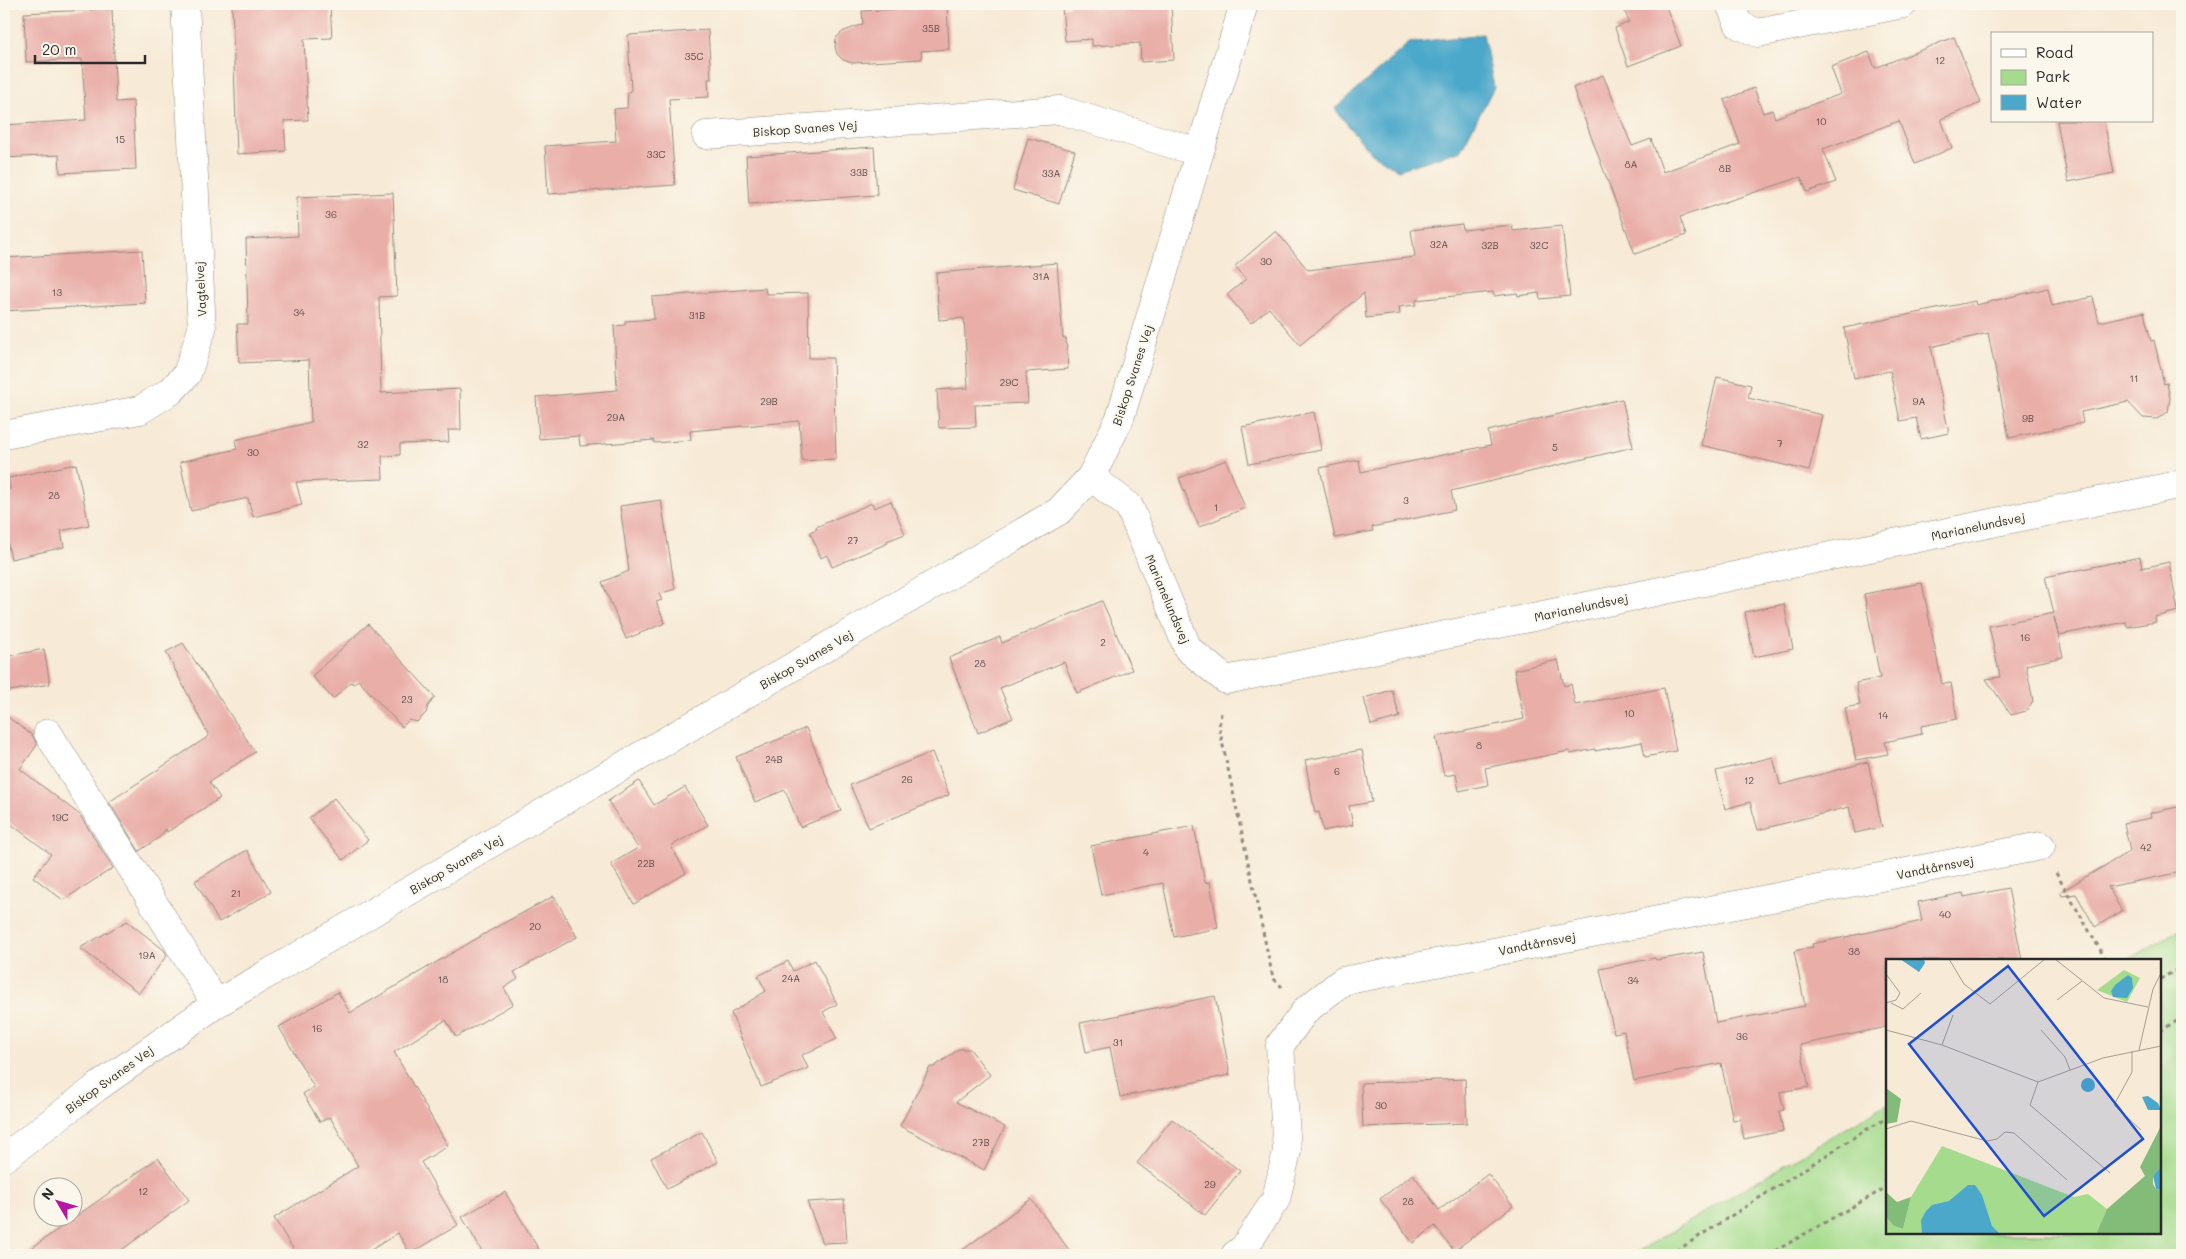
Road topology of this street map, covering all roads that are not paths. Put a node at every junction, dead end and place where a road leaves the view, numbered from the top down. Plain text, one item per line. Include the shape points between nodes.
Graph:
1 (184, 4) edge
2 (1244, 4) edge
3 (1730, 4) edge
4 (1903, 4) edge
5 (706, 135) dead end
6 (1198, 152) junction
7 (4, 435) edge
8 (1091, 477) junction
9 (2182, 484) edge
10 (48, 733) dead end
11 (2041, 846) road end
12 (216, 1004) junction
13 (4, 1158) edge
14 (1235, 1255) edge

1 - 7 street, Vagtelvej via 202,329 187,374 171,391 140,410
2 - 6 street, Biskop Svanes Vej
3 - 4 street via 1739,25 1758,33
5 - 6 street, Biskop Svanes Vej via 1060,110
6 - 8 street, Biskop Svanes Vej via 1120,418
8 - 9 street, Marianelundsvej via 1129,506 1188,649 1226,680
8 - 12 street, Biskop Svanes Vej via 1051,516
10 - 12 street
11 - 14 street, Vandtårnsvej via 1343,981 1306,1010 1280,1044 1288,1151 1276,1198 1244,1248
12 - 13 street, Biskop Svanes Vej via 96,1088

